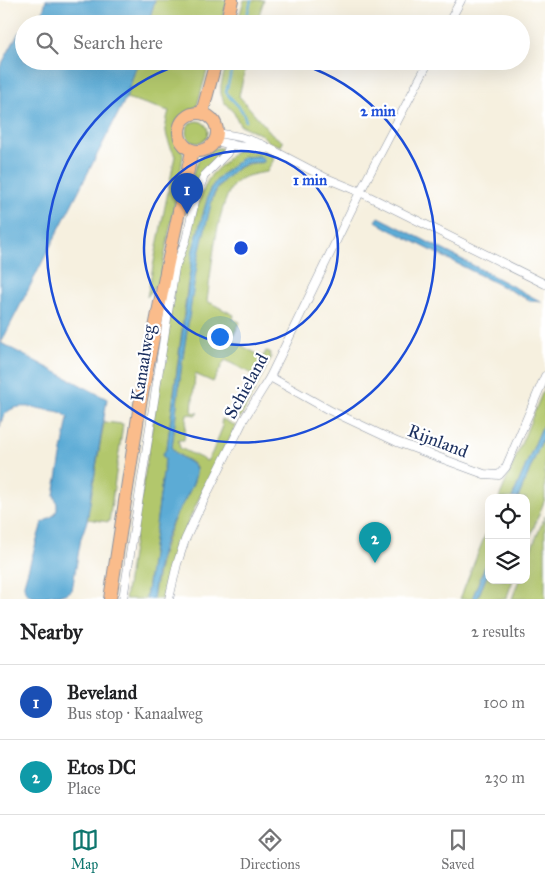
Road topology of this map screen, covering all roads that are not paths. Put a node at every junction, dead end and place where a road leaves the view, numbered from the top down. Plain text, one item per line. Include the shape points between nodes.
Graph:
1 (232, 0) edge
2 (461, 0) edge
3 (228, 15) edge
4 (453, 15) edge
5 (214, 70) edge
6 (424, 70) edge
7 (202, 113) junction
8 (216, 137) junction
9 (230, 144) junction
10 (270, 148) junction
11 (192, 151) junction
12 (360, 192) junction
13 (545, 284) edge
14 (545, 376) edge
15 (270, 377) junction
16 (110, 599) edge
17 (123, 599) edge
18 (169, 599) edge

1 - 3 main road
2 - 4 street
5 - 7 main road
6 - 12 street, Schieland
7 - 8 main road via 213,120
7 - 11 main road via 192,113 178,127 178,137 183,146
8 - 9 street
8 - 10 street via 253,141
8 - 11 main road via 205,150
9 - 10 street
9 - 17 street, Kanaalweg via 227,153 204,176 175,268
10 - 12 street
11 - 16 main road, Kanaalweg via 140,404
12 - 13 street
12 - 15 street, Schieland
14 - 15 street, Rijnland via 506,467 499,475 484,474 390,438 329,410
15 - 18 street, Schieland via 244,419 185,540

